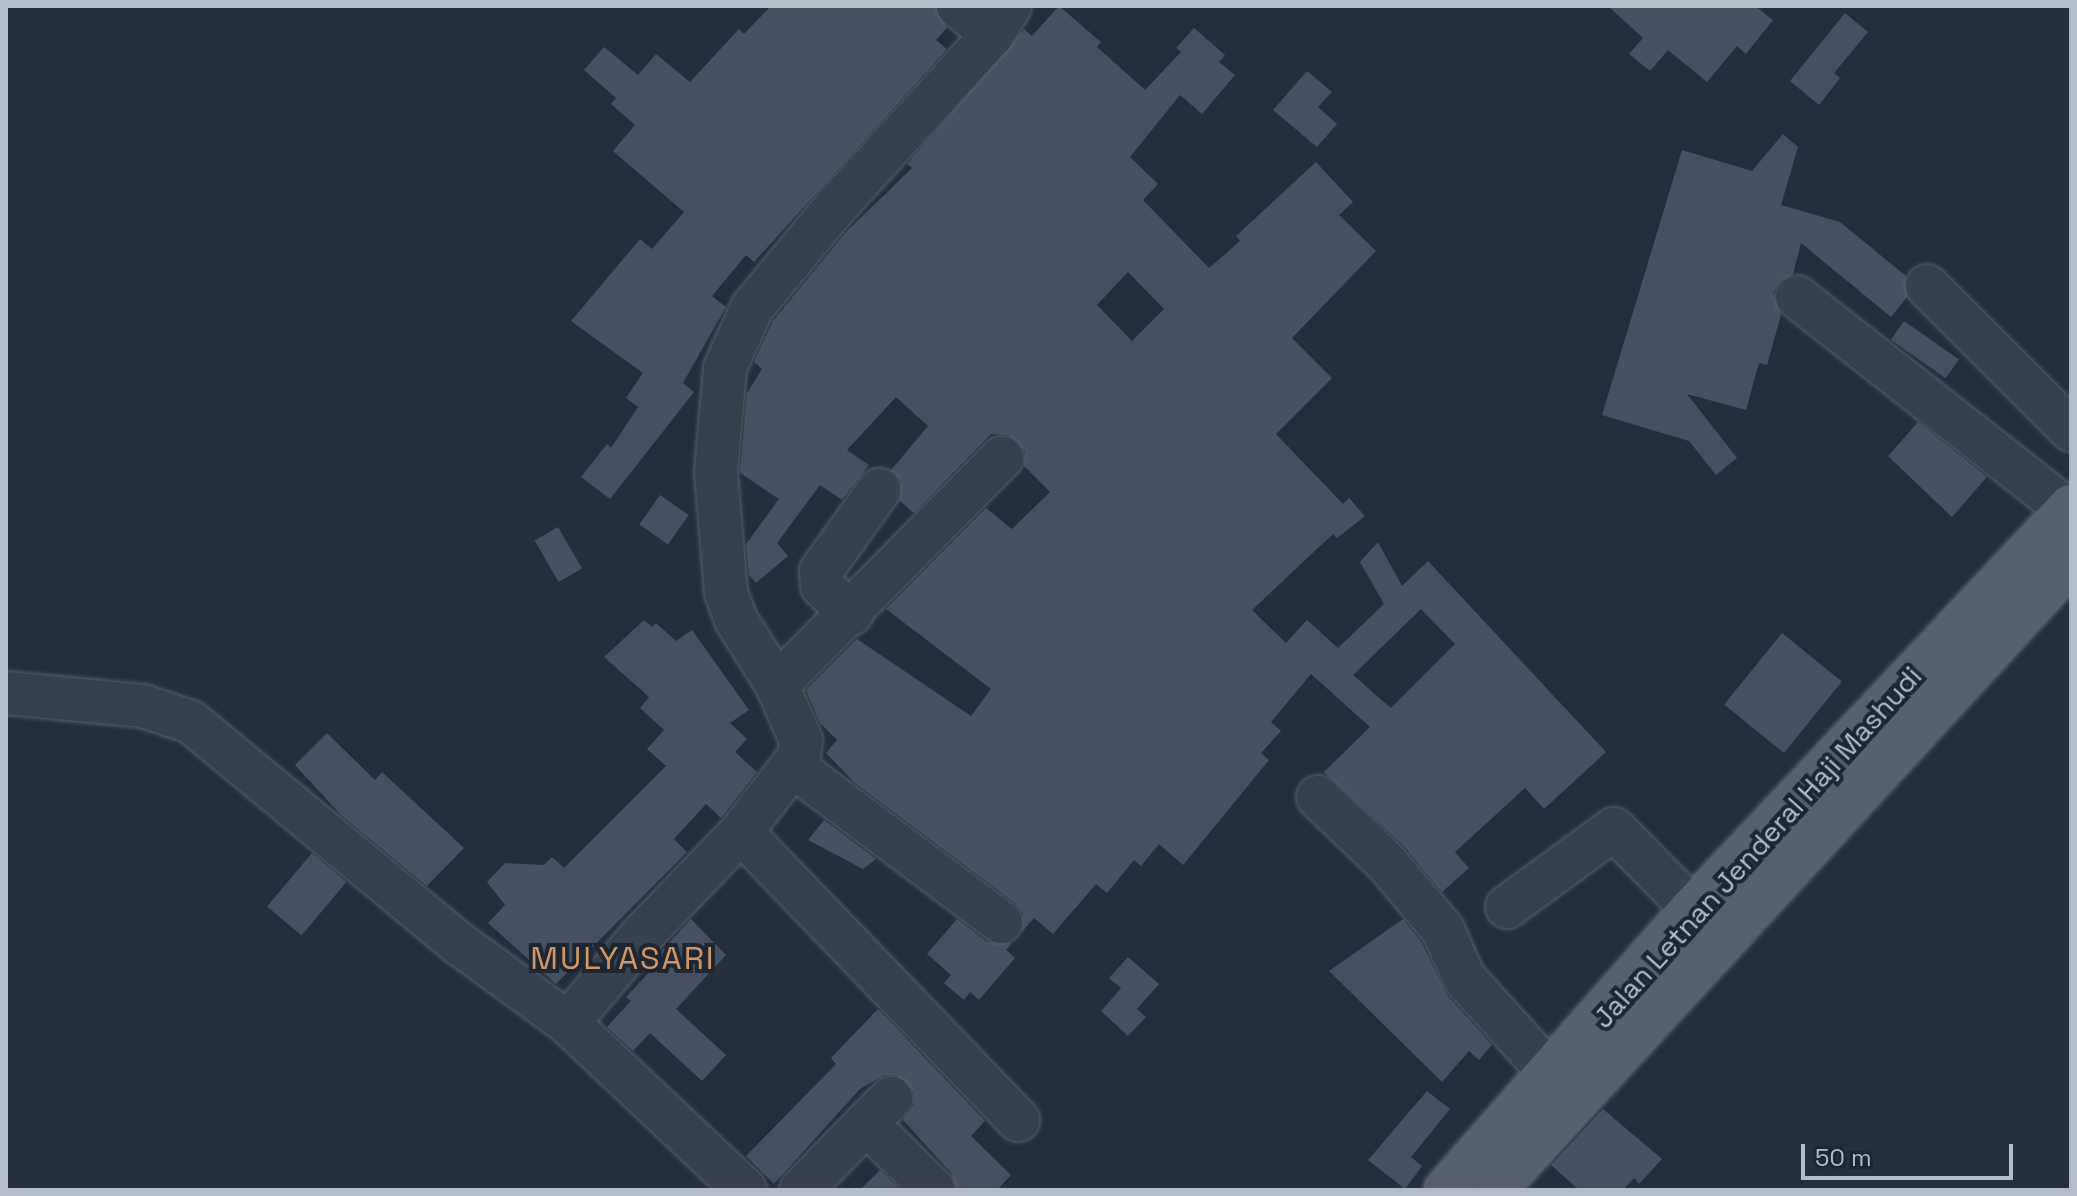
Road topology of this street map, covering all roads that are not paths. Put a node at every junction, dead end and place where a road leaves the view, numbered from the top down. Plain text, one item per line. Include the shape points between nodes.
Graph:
1 (958, 6) edge
2 (1001, 21) edge
3 (1927, 286) dead end
4 (1797, 297) dead end
5 (2071, 430) edge
6 (1002, 458) dead end
7 (879, 490) dead end
8 (2070, 508) edge
9 (2056, 560) edge
10 (851, 614) junction
11 (777, 685) junction
12 (6, 693) edge
13 (795, 768) junction
14 (1318, 797) dead end
15 (741, 832) junction
16 (1507, 907) dead end
17 (1693, 909) junction
18 (1001, 922) dead end
19 (568, 1023) junction
20 (1551, 1074) junction
21 (1018, 1120) dead end
22 (745, 1190) edge
23 (801, 1190) edge
24 (934, 1190) edge
25 (1446, 1190) edge
26 (1494, 1190) edge

1 - 2 street
2 - 11 street via 752,308 725,368 716,473 719,551 736,620
3 - 5 street
4 - 8 street
6 - 10 street
7 - 10 street via 821,571 822,586
8 - 9 main road, Jalan Letnan Jenderal Haji Mashudi
9 - 17 main road, Jalan Letnan Jenderal Haji Mashudi
9 - 26 main road, Jalan Letnan Jenderal Haji Mashudi
10 - 11 street
11 - 13 street via 801,740
12 - 19 street via 143,706 191,722 461,945
13 - 15 street
13 - 18 street
14 - 20 street via 1387,863 1449,940 1464,978
15 - 19 street via 642,935
15 - 21 street
16 - 17 street via 1614,829
17 - 20 main road, Jalan Letnan Jenderal Haji Mashudi
19 - 22 street
20 - 25 main road, Jalan Letnan Jenderal Haji Mashudi
23 - 24 street via 879,1110

